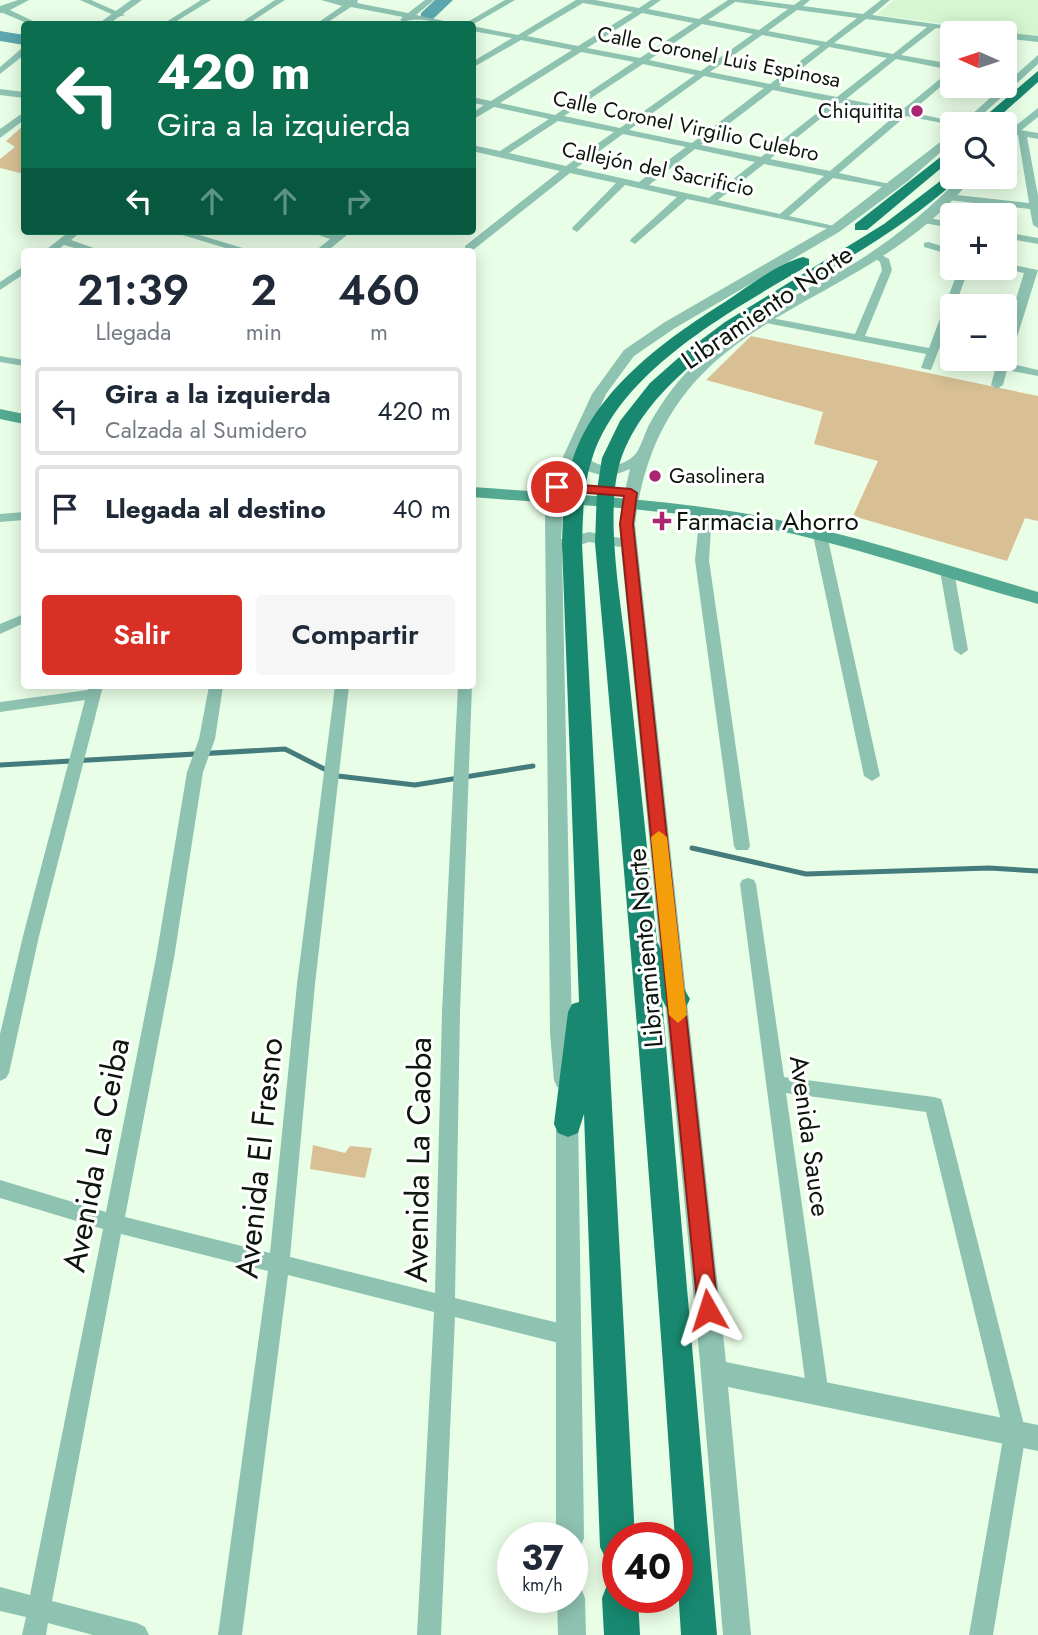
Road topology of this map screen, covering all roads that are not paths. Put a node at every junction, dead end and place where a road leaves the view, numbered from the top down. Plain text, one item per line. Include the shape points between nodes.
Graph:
1 (25, 0) edge
2 (84, 0) edge
3 (137, 0) edge
4 (145, 0) edge
5 (207, 0) edge
6 (281, 0) edge
7 (325, 0) edge
8 (430, 0) edge
9 (511, 0) edge
10 (582, 0) edge
11 (657, 0) edge
12 (735, 0) edge
13 (806, 0) edge
14 (886, 0) edge
15 (354, 3) edge
16 (796, 8) junction
17 (1, 10) edge
18 (640, 11) junction
19 (409, 16) junction
20 (863, 17) junction
21 (109, 20) edge
22 (28, 21) edge
23 (172, 21) edge
24 (248, 21) edge
25 (325, 21) edge
26 (402, 21) edge
27 (437, 21) edge
28 (473, 21) edge
29 (701, 21) junction
30 (933, 26) junction
31 (940, 27) edge
32 (476, 29) edge
33 (765, 32) junction
34 (520, 37) junction
35 (1017, 37) edge
36 (1038, 39) edge
37 (828, 43) junction
38 (582, 48) junction
39 (21, 54) edge
40 (896, 56) junction
41 (1038, 58) edge
42 (643, 60) junction
43 (476, 64) edge
44 (940, 66) edge
45 (0, 71) edge
46 (1017, 72) edge
47 (706, 73) junction
48 (1038, 75) edge
49 (940, 80) edge
50 (770, 86) junction
51 (1038, 91) edge
52 (0, 92) edge
53 (21, 94) edge
54 (990, 98) edge
55 (838, 99) junction
56 (476, 101) edge
57 (493, 105) junction
58 (1038, 111) edge
59 (906, 112) junction
60 (977, 112) edge
61 (996, 112) edge
62 (476, 115) edge
63 (21, 118) edge
64 (557, 118) junction
65 (940, 120) edge
66 (1017, 124) edge
67 (1017, 128) edge
68 (624, 131) junction
69 (1017, 134) edge
70 (0, 135) edge
71 (1038, 136) edge
72 (692, 146) junction
73 (940, 146) edge
74 (476, 149) edge
75 (1017, 150) edge
76 (502, 154) junction
77 (762, 162) junction
78 (940, 162) edge
79 (567, 170) junction
80 (832, 177) junction
81 (623, 181) junction
82 (642, 185) junction
83 (891, 187) junction
84 (940, 187) edge
85 (956, 189) edge
86 (685, 195) junction
87 (948, 197) junction
88 (712, 200) junction
89 (1037, 207) edge
90 (783, 216) junction
91 (922, 220) junction
92 (940, 223) edge
93 (1038, 225) edge
94 (577, 229) dead end
95 (835, 229) junction
96 (72, 235) edge
97 (189, 235) edge
98 (341, 235) edge
99 (1017, 237) edge
100 (635, 241) dead end
101 (1038, 241) edge
102 (62, 242) junction
103 (928, 245) dead end
104 (54, 248) edge
105 (85, 248) edge
106 (236, 248) edge
107 (324, 248) edge
108 (469, 248) dead end
109 (940, 248) edge
110 (876, 255) junction
111 (21, 272) edge
112 (1034, 272) edge
113 (959, 280) edge
114 (0, 287) edge
115 (766, 320) junction
116 (1017, 322) edge
117 (859, 337) junction
118 (931, 352) junction
119 (0, 359) edge
120 (21, 362) edge
121 (1017, 366) edge
122 (927, 368) dead end
123 (1001, 371) edge
124 (1038, 373) edge
125 (997, 385) dead end
126 (0, 415) edge
127 (21, 418) edge
128 (0, 429) edge
129 (21, 433) edge
130 (582, 445) junction
131 (643, 456) junction
132 (476, 481) edge
133 (476, 492) edge
134 (556, 493) junction
135 (630, 499) junction
136 (706, 512) junction
137 (21, 516) edge
138 (0, 518) edge
139 (820, 535) junction
140 (617, 548) junction
141 (563, 550) junction
142 (947, 571) junction
143 (1038, 585) edge
144 (1038, 598) edge
145 (21, 619) edge
146 (0, 629) edge
147 (961, 650) dead end
148 (215, 689) edge
149 (342, 689) edge
150 (465, 689) edge
151 (95, 690) edge
152 (0, 706) edge
153 (873, 776) dead end
154 (742, 846) dead end
155 (748, 884) dead end
156 (645, 938) junction
157 (591, 945) junction
158 (676, 999) junction
159 (0, 1073) edge
160 (776, 1084) junction
161 (568, 1124) junction
162 (0, 1189) edge
163 (112, 1223) junction
164 (279, 1265) junction
165 (445, 1305) junction
166 (567, 1335) junction
167 (714, 1372) junction
168 (818, 1395) junction
169 (1026, 1436) edge
170 (570, 1522) edge
171 (617, 1522) edge
172 (0, 1599) edge
173 (40, 1611) junction
174 (571, 1613) edge
175 (621, 1613) edge
176 (34, 1635) edge
177 (137, 1635) edge
178 (230, 1635) edge
179 (429, 1635) edge
180 (572, 1635) edge
181 (622, 1635) edge
182 (699, 1635) edge
183 (737, 1635) edge
184 (981, 1635) edge

1 - 17 street
2 - 21 street
3 - 21 street
4 - 21 street
5 - 23 street
6 - 24 street
7 - 15 street
8 - 19 street
9 - 28 street
10 - 18 street
10 - 34 street
11 - 18 street
12 - 16 street
12 - 29 street
13 - 16 street
14 - 20 street
15 - 19 street
15 - 25 street
16 - 20 street
16 - 33 street
17 - 22 street
18 - 29 street
18 - 38 street
19 - 26 street
19 - 27 street
20 - 30 street
20 - 37 street
29 - 33 street
29 - 42 street
30 - 31 street
30 - 40 street
32 - 34 street, Calle Coronel Luis Espinosa
33 - 37 street
33 - 47 street
34 - 38 street, Calle Coronel Luis Espinosa
34 - 43 street
35 - 36 street
37 - 40 street
37 - 50 street
38 - 42 street, Calle Coronel Luis Espinosa
38 - 57 street
39 - 45 street
40 - 44 street
40 - 55 street
41 - 46 street
42 - 47 street, Calle Coronel Luis Espinosa
42 - 64 street
47 - 50 street, Calle Coronel Luis Espinosa
47 - 68 street
48 - 61 highway
49 - 59 street
50 - 55 street, Calle Coronel Luis Espinosa
50 - 72 street
51 - 66 highway
52 - 53 street
54 - 60 street
55 - 59 street, Calle Coronel Luis Espinosa
55 - 77 street
56 - 57 street, Calle Coronel Virgilio Culebro
57 - 62 street
57 - 64 street, Calle Coronel Virgilio Culebro
58 - 67 street
59 - 65 street, Calle Coronel Luis Espinosa
59 - 80 street
63 - 70 street
64 - 68 street, Calle Coronel Virgilio Culebro
64 - 76 street
68 - 72 street, Calle Coronel Virgilio Culebro
68 - 79 street
69 - 71 street
72 - 77 street, Calle Coronel Virgilio Culebro
72 - 82 street
73 - 83 street
74 - 76 street, Callejón del Sacrificio
75 - 89 street
76 - 79 street, Callejón del Sacrificio
77 - 80 street, Calle Coronel Virgilio Culebro
77 - 88 street
78 - 130 highway, Libramiento Norte via 872,220 764,284 647,364
79 - 81 street, Callejón del Sacrificio
79 - 108 street
80 - 83 street, Calle Coronel Virgilio Culebro
80 - 90 street
81 - 82 street, Callejón del Sacrificio
81 - 94 street
82 - 86 street, Callejón del Sacrificio
83 - 95 street
84 - 140 highway, Libramiento Norte via 889,228 719,334 673,371 635,415 613,457 605,501
85 - 87 street, Libramiento Norte
86 - 88 street, Callejón del Sacrificio
86 - 100 street
87 - 89 street
87 - 91 street, Libramiento Norte
88 - 90 street, Callejón del Sacrificio
89 - 93 street
90 - 95 street, Callejón del Sacrificio
91 - 92 street
91 - 110 street, Libramiento Norte
95 - 130 street via 629,353 599,394
96 - 102 street
97 - 106 street
98 - 107 street
99 - 101 street
102 - 104 street
102 - 105 street
103 - 109 street
110 - 115 street, Libramiento Norte
110 - 117 street via 885,261 887,270
111 - 114 street
112 - 116 street
113 - 118 street
115 - 117 street
115 - 131 street, Libramiento Norte via 723,345 690,377 660,420
117 - 118 street
118 - 122 street
119 - 120 street
121 - 124 street
123 - 125 street
126 - 127 main road
128 - 129 main road
130 - 131 street via 582,460 593,469 619,470
130 - 134 street
130 - 141 highway, Libramiento Norte
131 - 135 street, Libramiento Norte
132 - 134 main road
133 - 134 main road
134 - 135 main road
134 - 141 street
135 - 136 main road
135 - 140 street, Libramiento Norte
135 - 143 main road via 721,502 824,523
136 - 139 main road
136 - 154 street via 702,560
137 - 138 street
139 - 142 main road
139 - 153 street
140 - 141 street via 610,540 583,537 560,546
140 - 156 highway, Libramiento Norte
140 - 158 street, Libramiento Norte
141 - 157 highway, Libramiento Norte
141 - 161 street via 561,1033
142 - 144 main road
142 - 147 street
145 - 146 street
148 - 163 street, Avenida La Ceiba via 207,739 195,772 165,958
149 - 164 street, Avenida El Fresno via 306,984
150 - 165 street, Avenida La Caoba
151 - 152 street
151 - 159 street
155 - 160 street, Avenida Sauce
156 - 158 highway
156 - 182 highway, Libramiento Norte via 681,1357
157 - 161 highway
157 - 171 highway, Libramiento Norte
158 - 167 street, Libramiento Norte
160 - 168 street, Avenida Sauce
160 - 169 street via 934,1105
161 - 166 street
162 - 163 street
163 - 164 street
163 - 173 street, Avenida La Ceiba
164 - 165 street
164 - 178 street, Avenida El Fresno
165 - 166 street
165 - 179 street, Avenida La Caoba
166 - 170 street
167 - 168 street
167 - 183 street, Libramiento Norte
168 - 169 street
169 - 184 street
172 - 173 street
173 - 176 street, Avenida La Ceiba
173 - 177 street
174 - 180 street
175 - 181 highway

